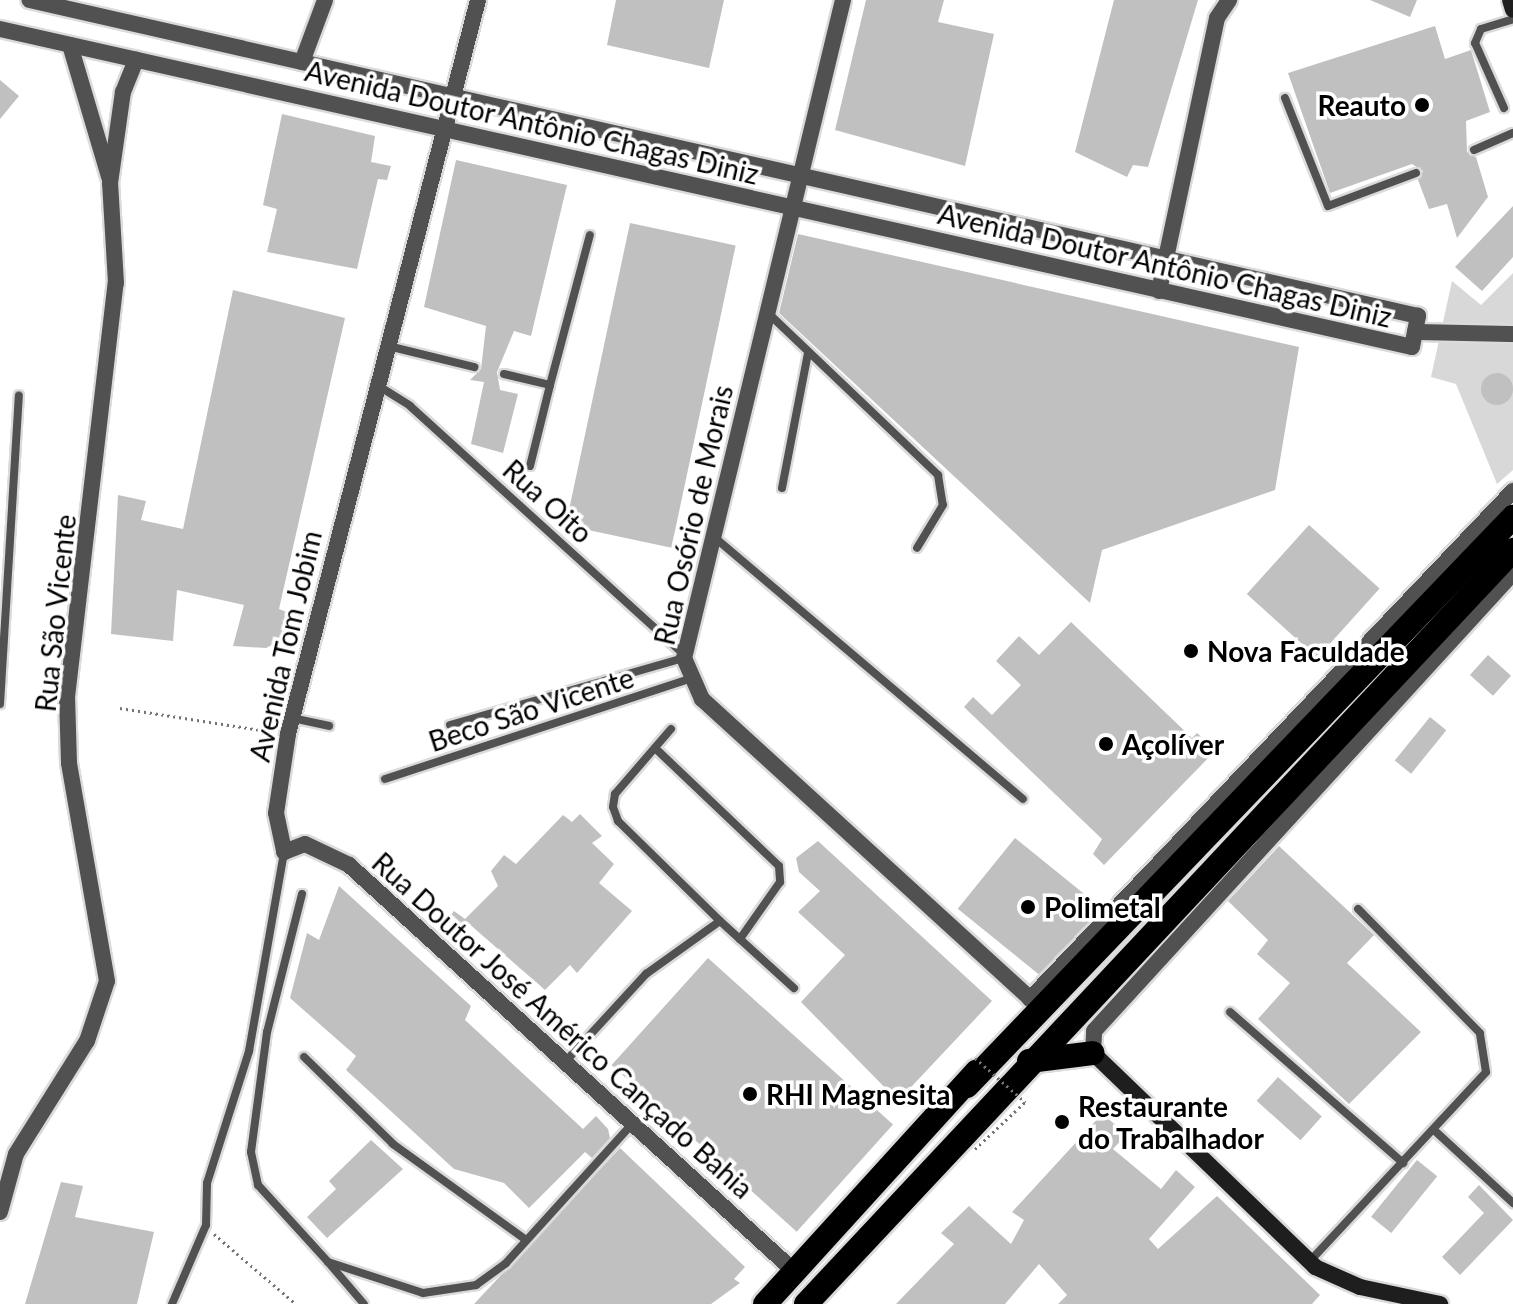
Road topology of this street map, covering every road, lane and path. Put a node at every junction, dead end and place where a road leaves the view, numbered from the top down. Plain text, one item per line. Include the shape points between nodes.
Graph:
1 (29, 0) edge
2 (325, 0) edge
3 (478, 0) edge
4 (843, 0) edge
5 (1229, 0) edge
6 (1510, 0) edge
7 (98, 8) edge
8 (1513, 10) edge
9 (1513, 19) edge
10 (0, 29) edge
11 (70, 45) junction
12 (136, 60) junction
13 (302, 62) junction
14 (456, 98) junction
15 (1285, 98) dead end
16 (1504, 108) dead end
17 (447, 130) junction
18 (1513, 133) edge
19 (1474, 150) dead end
20 (802, 173) junction
21 (1416, 173) dead end
22 (110, 183) junction
23 (793, 207) junction
24 (590, 235) dead end
25 (1166, 261) junction
26 (1159, 291) junction
27 (768, 312) junction
28 (1415, 332) junction
29 (1513, 334) edge
30 (387, 345) junction
31 (808, 353) junction
32 (474, 367) dead end
33 (504, 374) dead end
34 (377, 385) junction
35 (550, 385) junction
36 (19, 396) dead end
37 (530, 466) dead end
38 (782, 488) dead end
39 (1513, 491) edge
40 (1513, 517) edge
41 (714, 537) junction
42 (917, 548) dead end
43 (1513, 550) edge
44 (1513, 573) edge
45 (684, 657) junction
46 (690, 679) junction
47 (0, 704) edge
48 (120, 708) dead end
49 (450, 725) dead end
50 (290, 726) junction
51 (329, 726) dead end
52 (671, 729) dead end
53 (655, 748) junction
54 (385, 779) dead end
55 (1023, 799) dead end
56 (284, 852) junction
57 (302, 894) dead end
58 (1358, 909) dead end
59 (720, 921) junction
60 (740, 939) junction
61 (794, 988) dead end
62 (1030, 999) junction
63 (1230, 1012) dead end
64 (1093, 1053) junction
65 (304, 1057) dead end
66 (975, 1058) dead end
67 (1029, 1061) junction
68 (565, 1062) junction
69 (967, 1086) junction
70 (632, 1123) junction
71 (1434, 1130) junction
72 (979, 1152) dead end
73 (1403, 1163) junction
74 (1513, 1203) edge
75 (0, 1212) edge
76 (206, 1225) junction
77 (526, 1240) junction
78 (328, 1262) junction
79 (1309, 1262) junction
80 (795, 1272) junction
81 (819, 1300) edge
82 (172, 1304) edge
83 (296, 1304) edge
84 (364, 1304) edge
85 (765, 1304) edge
86 (1440, 1304) edge

1 - 7 street, Avenida Doutor Antônio Chagas Diniz
2 - 13 street
3 - 14 street, Avenida Tom Jobim
4 - 20 street, Rua Osório de Morais
5 - 25 street via 1217,18
6 - 8 street
7 - 13 street, Avenida Doutor Antônio Chagas Diniz
9 - 16 lane via 1481,29 1475,43
10 - 11 street, Avenida Doutor Antônio Chagas Diniz
11 - 12 street, Avenida Doutor Antônio Chagas Diniz
11 - 22 street, Rua São Vicente
12 - 17 street, Avenida Doutor Antônio Chagas Diniz
12 - 22 street, Rua São Vicente via 123,92
13 - 14 street, Avenida Doutor Antônio Chagas Diniz
14 - 17 street, Avenida Tom Jobim
14 - 20 street, Avenida Doutor Antônio Chagas Diniz
15 - 21 lane via 1328,206
17 - 23 street, Avenida Doutor Antônio Chagas Diniz
17 - 30 street, Avenida Tom Jobim
18 - 19 lane
20 - 23 street, Rua Osório de Morais
20 - 25 street, Avenida Doutor Antônio Chagas Diniz
22 - 75 street, Rua São Vicente via 116,283 67,697 69,763 107,981 87,1041 16,1154
23 - 26 street, Avenida Doutor Antônio Chagas Diniz
23 - 27 street, Rua Osório de Morais
24 - 35 lane
25 - 26 street
25 - 28 street, Avenida Doutor Antônio Chagas Diniz via 1418,316
26 - 28 street, Avenida Doutor Antônio Chagas Diniz via 1412,347
27 - 31 lane
27 - 41 street, Rua Osório de Morais
28 - 29 street
30 - 32 lane
30 - 34 street, Avenida Tom Jobim
31 - 38 lane
31 - 42 lane via 938,475 943,505
33 - 35 lane
34 - 45 lane, Rua Oito via 410,406
34 - 50 street, Avenida Tom Jobim
35 - 37 lane
36 - 47 lane
39 - 62 street
40 - 69 highway
41 - 45 street, Rua Osório de Morais
41 - 55 lane
43 - 67 highway
44 - 64 street via 1094,1031
45 - 46 street, Rua Osório de Morais
45 - 49 lane
46 - 54 lane, Beco São Vicente
46 - 62 street, Rua Osório de Morais via 702,699
48 - 50 path
50 - 51 lane
50 - 56 street, Avenida Tom Jobim via 276,813
52 - 53 lane
53 - 59 lane via 615,794 618,821
53 - 60 lane via 779,866 780,882
56 - 68 street, Rua Doutor José Américo Cançado Bahia via 305,844 349,865
56 - 76 lane, Avenida Tom Jobim via 249,1051 207,1183
57 - 78 lane via 267,1032 251,1152 258,1185
58 - 71 lane via 1484,1043 1486,1072
59 - 60 lane
59 - 68 lane via 646,974
60 - 61 lane
62 - 69 highway
63 - 73 lane
64 - 67 highway
64 - 79 street
65 - 77 lane via 393,1144
66 - 72 path, bridge via 1025,1102
67 - 81 highway
68 - 70 street, Rua Doutor José Américo Cançado Bahia
69 - 80 highway
70 - 77 lane
70 - 80 street, Rua Doutor José Américo Cançado Bahia
71 - 73 lane
71 - 74 lane
73 - 79 lane
76 - 82 lane, Avenida Tom Jobim
76 - 83 path
77 - 78 lane via 476,1285 452,1294 423,1293
78 - 84 lane
79 - 86 street via 1340,1281
80 - 85 highway

